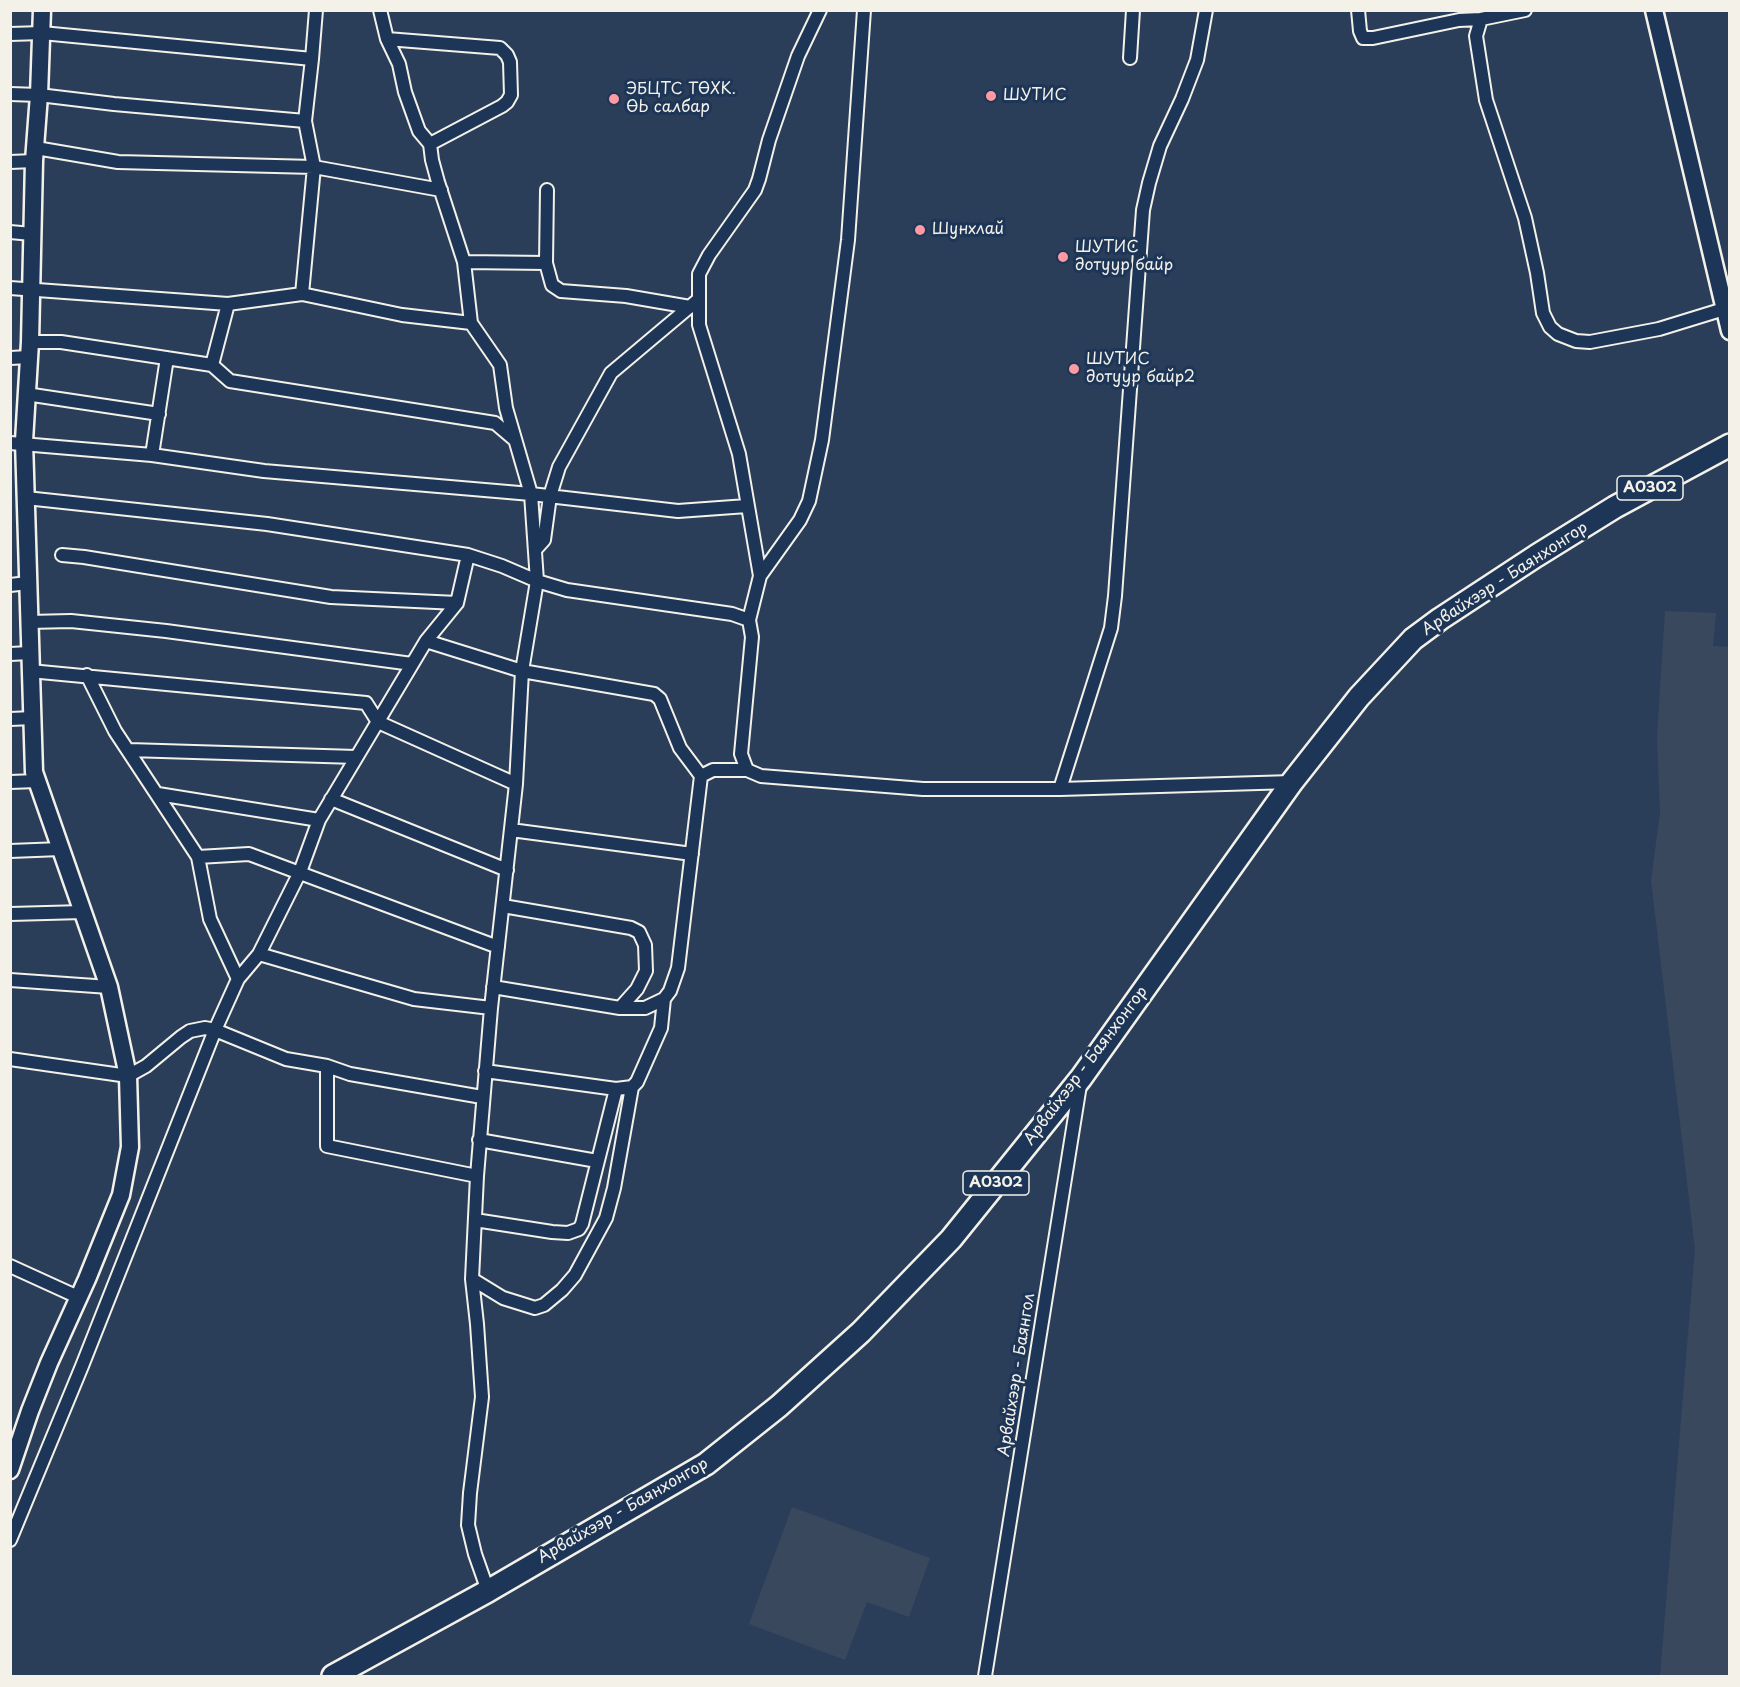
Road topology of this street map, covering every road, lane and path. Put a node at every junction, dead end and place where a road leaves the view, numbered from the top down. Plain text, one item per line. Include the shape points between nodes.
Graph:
1 (42, 10) edge
2 (316, 10) edge
3 (380, 10) edge
4 (820, 10) edge
5 (864, 10) edge
6 (1134, 10) edge
7 (1206, 10) edge
8 (1358, 10) edge
9 (1525, 10) edge
10 (1654, 10) edge
11 (1481, 19) junction
12 (42, 33) junction
13 (10, 34) edge
14 (387, 39) junction
15 (1130, 58) dead end
16 (312, 59) junction
17 (10, 94) edge
18 (39, 95) junction
19 (305, 121) junction
20 (430, 144) junction
21 (35, 154) junction
22 (10, 162) edge
23 (314, 167) junction
24 (547, 189) dead end
25 (441, 190) junction
26 (10, 232) edge
27 (32, 234) junction
28 (464, 262) junction
29 (546, 263) junction
30 (10, 288) edge
31 (30, 289) junction
32 (302, 294) junction
33 (694, 303) junction
34 (228, 304) junction
35 (1724, 309) junction
36 (471, 323) junction
37 (1730, 331) edge
38 (29, 350) junction
39 (10, 358) edge
40 (167, 358) junction
41 (212, 365) junction
42 (26, 394) junction
43 (159, 414) junction
44 (514, 440) junction
45 (17, 444) edge
46 (1730, 444) edge
47 (152, 455) junction
48 (531, 494) junction
49 (550, 496) junction
50 (26, 498) junction
51 (747, 507) junction
52 (535, 550) junction
53 (62, 555) dead end
54 (468, 555) junction
55 (760, 576) junction
56 (537, 581) junction
57 (28, 583) junction
58 (10, 585) edge
59 (457, 603) junction
60 (749, 620) junction
61 (29, 622) junction
62 (426, 641) junction
63 (30, 653) junction
64 (10, 654) edge
65 (412, 664) junction
66 (30, 671) junction
67 (522, 671) junction
68 (87, 675) junction
69 (33, 718) junction
70 (10, 719) edge
71 (378, 722) junction
72 (129, 750) junction
73 (356, 758) junction
74 (747, 770) junction
75 (701, 776) junction
76 (38, 781) junction
77 (10, 782) edge
78 (1292, 782) junction
79 (516, 784) junction
80 (1060, 789) junction
81 (158, 794) junction
82 (331, 799) junction
83 (319, 820) junction
84 (511, 830) junction
85 (61, 849) junction
86 (10, 851) edge
87 (692, 854) junction
88 (198, 856) junction
89 (507, 870) junction
90 (300, 872) junction
91 (503, 906) junction
92 (83, 912) junction
93 (10, 914) edge
94 (498, 947) junction
95 (259, 954) junction
96 (238, 979) junction
97 (10, 980) edge
98 (109, 987) junction
99 (493, 987) junction
100 (664, 999) junction
101 (491, 1008) junction
102 (620, 1008) junction
103 (215, 1030) junction
104 (10, 1059) edge
105 (327, 1066) junction
106 (485, 1071) junction
107 (128, 1076) junction
108 (1081, 1078) junction
109 (632, 1088) junction
110 (616, 1089) junction
111 (482, 1097) junction
112 (479, 1140) junction
113 (597, 1161) junction
114 (477, 1176) junction
115 (475, 1220) junction
116 (10, 1266) edge
117 (472, 1279) junction
118 (78, 1297) junction
119 (10, 1470) edge
120 (10, 1540) edge
121 (488, 1591) junction
122 (333, 1677) edge
123 (985, 1677) edge

1 - 12 street
2 - 16 street
3 - 14 street
4 - 33 street via 798,56 759,180 709,255 699,274
5 - 55 street via 848,240 822,440 809,501
6 - 15 street
7 - 80 street via 1197,60 1160,146 1143,210 1111,628
8 - 11 street via 1363,38
9 - 11 street
10 - 35 street
11 - 35 street via 1476,36 1485,100 1525,219 1543,313 1550,327 1576,341 1590,342 1659,329
12 - 13 street
12 - 16 street
12 - 18 street
14 - 20 street via 399,64 419,131
14 - 20 street via 500,48 510,62 512,95 507,102
16 - 19 street
17 - 18 street
18 - 19 street
18 - 21 street
19 - 23 street
20 - 25 street
21 - 22 street
21 - 23 street via 118,162
21 - 27 street
23 - 25 street
23 - 32 street
24 - 29 street
25 - 28 street
26 - 27 street
27 - 31 street
28 - 29 street
28 - 36 street
29 - 33 street via 552,285 561,291
30 - 31 street
31 - 34 street
31 - 38 street
32 - 34 street
32 - 36 street via 402,315
33 - 49 street via 611,373 559,467
33 - 51 street via 739,454
34 - 41 street
35 - 37 street
36 - 44 street via 500,365
38 - 39 street
38 - 40 street via 61,342
38 - 42 street
40 - 41 street
40 - 43 street
41 - 44 street via 230,381 495,423
42 - 43 street
42 - 45 street
43 - 47 street
44 - 48 street
45 - 47 street
45 - 50 street
46 - 78 highway, Арвайхээр - Баянхонгор / A0302 via 1615,507 1413,639 1359,697
47 - 48 street via 264,471
48 - 49 street
48 - 52 street
49 - 51 street via 678,511
49 - 52 street via 544,540
50 - 54 street via 267,524
50 - 57 street
51 - 55 street
52 - 56 street
53 - 59 street via 331,597
54 - 56 street
54 - 59 street
55 - 60 street
56 - 60 street via 567,590 732,614
56 - 67 street
57 - 58 street
57 - 61 street
59 - 62 street
60 - 74 street via 752,637 741,754
61 - 63 street
61 - 65 street via 71,621 166,631
62 - 65 street
62 - 67 street
63 - 64 street
63 - 66 street
65 - 71 street
66 - 68 street
66 - 69 street
67 - 75 street via 654,694 660,699 680,748
67 - 79 street
68 - 71 street via 366,703
68 - 72 street
69 - 70 street
69 - 76 street via 34,772
71 - 73 street
71 - 79 street
72 - 73 street
72 - 81 street
73 - 82 street
74 - 75 street via 713,770
74 - 80 street via 761,776 923,789
75 - 87 street
76 - 77 street
76 - 85 street
78 - 80 street
78 - 108 highway, Арвайхээр - Баянхонгор / A0302
79 - 84 street
81 - 83 street
81 - 88 street
82 - 83 street
82 - 89 street
83 - 90 street
84 - 87 street
84 - 89 street
85 - 86 street
85 - 92 street
87 - 100 street via 678,968
88 - 90 street via 249,854
88 - 96 street via 210,919
89 - 91 street
90 - 94 street
90 - 95 street
91 - 94 street
91 - 102 street via 639,932 645,945 646,971
92 - 93 street
92 - 98 street
94 - 99 street
95 - 96 street
95 - 101 street via 414,999
96 - 103 street
97 - 98 street
98 - 107 street
99 - 101 street
99 - 102 street
100 - 102 street via 645,1008
100 - 109 street via 661,1028
101 - 106 street
103 - 105 street via 286,1059
103 - 107 street via 190,1031
103 - 120 street
104 - 107 street
105 - 111 street via 350,1074
105 - 114 street via 327,1146
106 - 110 street
106 - 111 street
107 - 118 street via 130,1147 121,1195
108 - 121 highway, Арвайхээр - Баянхонгор / A0302 via 951,1239 861,1332 779,1406 706,1464
108 - 123 street, Арвайхээр - Баянгол
109 - 110 street
109 - 117 street via 606,1218 575,1275 544,1305 535,1308 503,1298
110 - 113 street
111 - 112 street
112 - 113 street
112 - 114 street
113 - 115 street via 579,1229 552,1232
114 - 115 street
115 - 117 street
116 - 118 street
117 - 121 street via 482,1397 468,1525
118 - 119 street
121 - 122 highway, Арвайхээр - Баянхонгор / A0302

